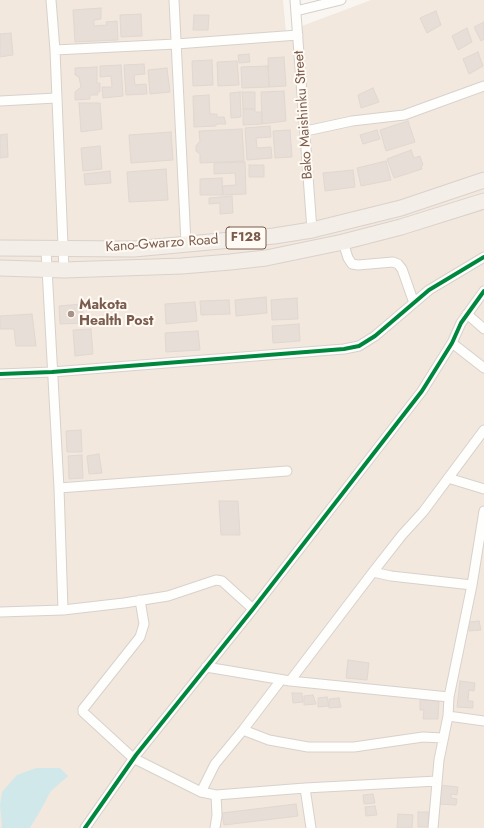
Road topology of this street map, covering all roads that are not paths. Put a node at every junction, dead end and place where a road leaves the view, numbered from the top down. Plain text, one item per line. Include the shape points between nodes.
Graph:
1 (51, 0) edge
2 (174, 0) edge
3 (295, 0) edge
4 (341, 0) edge
5 (296, 11) junction
6 (298, 35) junction
7 (176, 44) junction
8 (55, 50) junction
9 (484, 86) edge
10 (56, 98) junction
11 (0, 101) edge
12 (306, 131) junction
13 (484, 180) edge
14 (484, 201) edge
15 (312, 230) junction
16 (344, 242) junction
17 (186, 243) junction
18 (0, 248) edge
19 (64, 249) junction
20 (46, 250) junction
21 (484, 257) edge
22 (0, 268) edge
23 (47, 269) junction
24 (64, 270) junction
25 (484, 291) edge
26 (414, 304) junction
27 (467, 314) junction
28 (484, 329) edge
29 (452, 343) junction
30 (484, 368) edge
31 (52, 372) junction
32 (0, 374) edge
33 (484, 430) edge
34 (287, 470) dead end
35 (448, 478) junction
36 (59, 488) junction
37 (484, 489) edge
38 (484, 511) edge
39 (481, 544) edge
40 (373, 572) junction
41 (472, 585) junction
42 (140, 600) junction
43 (253, 609) junction
44 (63, 610) junction
45 (0, 612) edge
46 (206, 667) junction
47 (286, 680) junction
48 (449, 697) junction
49 (448, 716) junction
50 (484, 721) edge
51 (243, 730) junction
52 (443, 738) junction
53 (133, 758) junction
54 (437, 781) junction
55 (305, 788) junction
56 (201, 792) junction
57 (216, 795) junction
58 (85, 828) edge
59 (215, 828) edge
60 (311, 828) edge
61 (433, 828) edge

1 - 8 street
2 - 7 street
3 - 5 street, Bako Maishinku Street
4 - 5 street
5 - 6 street, Bako Maishinku Street
6 - 7 street
6 - 12 street, Bako Maishinku Street
7 - 8 street
7 - 17 street
8 - 10 street
9 - 12 street via 404,116 352,121
10 - 11 street
10 - 19 street
12 - 15 street, Bako Maishinku Street
13 - 15 main road, Kano-Gwarzo Road / F128 via 401,208
14 - 16 main road, Kano-Gwarzo Road / F128
15 - 17 main road, Kano-Gwarzo Road / F128 via 274,236
16 - 24 main road, Kano-Gwarzo Road / F128 via 266,258 230,262
16 - 26 street via 352,264 398,264
17 - 19 main road, Kano-Gwarzo Road / F128 via 134,249
18 - 20 main road, Kano-Gwarzo Road / F128
19 - 20 main road, Kano-Gwarzo Road / F128
19 - 24 street
20 - 23 street
21 - 26 street via 429,290
22 - 23 main road, Kano-Gwarzo Road / F128
23 - 24 main road, Kano-Gwarzo Road / F128
23 - 31 street
25 - 27 street
26 - 31 street via 375,336 359,346 344,349
27 - 28 street
27 - 29 street
29 - 30 street
29 - 43 street via 422,391
31 - 32 street
31 - 36 street
33 - 35 street
34 - 36 street
35 - 37 street
35 - 40 street
36 - 44 street
38 - 39 street
39 - 41 street
40 - 41 street
40 - 47 street
41 - 48 street
42 - 43 street via 168,596 216,580 222,581
42 - 44 street
42 - 53 street via 144,624 140,637 83,709 83,712
43 - 46 street
44 - 45 street
46 - 47 street
46 - 53 street
47 - 48 street
47 - 51 street
48 - 49 street
49 - 50 street
49 - 52 street
51 - 52 street via 269,740 308,746 354,747 423,737
51 - 56 street via 215,764
52 - 54 street
53 - 56 street
53 - 58 street
54 - 55 street
54 - 61 street
55 - 57 street
55 - 60 street
56 - 57 street
57 - 59 street

